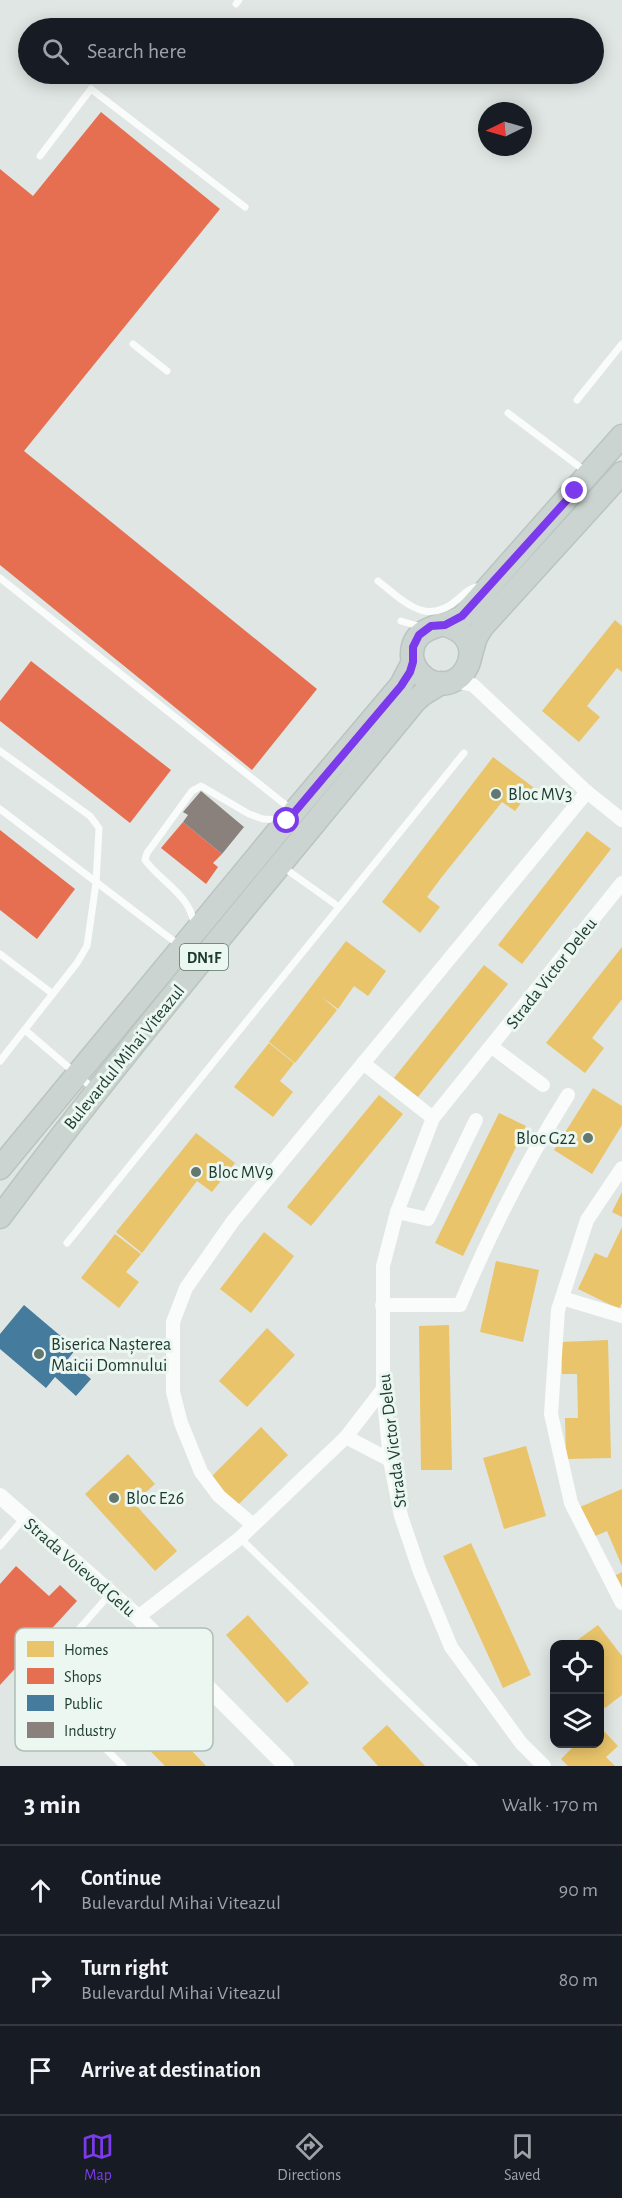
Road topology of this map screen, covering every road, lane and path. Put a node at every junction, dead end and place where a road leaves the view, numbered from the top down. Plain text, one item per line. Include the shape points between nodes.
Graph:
1 (40, 156) dead end
2 (245, 207) dead end
3 (134, 344) dead end
4 (622, 344) edge
5 (167, 371) dead end
6 (577, 400) dead end
7 (508, 413) dead end
8 (622, 436) edge
9 (622, 473) edge
10 (589, 474) junction
11 (0, 578) edge
12 (378, 581) dead end
13 (489, 586) junction
14 (438, 626) junction
15 (411, 644) junction
16 (461, 674) junction
17 (0, 751) edge
18 (464, 753) dead end
19 (587, 792) junction
20 (0, 809) edge
21 (291, 816) junction
22 (622, 820) edge
23 (281, 866) junction
24 (96, 883) junction
25 (622, 883) edge
26 (339, 907) junction
27 (189, 939) junction
28 (0, 954) edge
29 (200, 962) junction
30 (53, 994) junction
31 (25, 1030) junction
32 (492, 1047) junction
33 (0, 1061) edge
34 (363, 1063) junction
35 (77, 1076) junction
36 (543, 1085) dead end
37 (97, 1091) junction
38 (568, 1095) dead end
39 (433, 1118) junction
40 (476, 1120) dead end
41 (0, 1168) edge
42 (622, 1168) edge
43 (397, 1212) junction
44 (0, 1217) edge
45 (67, 1243) dead end
46 (562, 1298) junction
47 (382, 1305) junction
48 (622, 1316) edge
49 (383, 1389) junction
50 (346, 1437) junction
51 (390, 1460) junction
52 (0, 1496) edge
53 (24, 1518) junction
54 (253, 1525) junction
55 (240, 1538) junction
56 (0, 1546) edge
57 (111, 1593) junction
58 (622, 1603) edge
59 (138, 1617) junction
60 (80, 1628) edge
61 (149, 1628) edge
62 (213, 1693) edge
63 (108, 1751) edge
64 (123, 1766) edge
65 (286, 1766) edge
66 (474, 1766) edge
67 (544, 1766) edge

1 - 2 lane via 91,89
3 - 5 lane
4 - 6 lane
7 - 10 lane
8 - 10 main road, Bulevardul Mihai Viteazul / DN1F
9 - 16 main road via 482,627
10 - 13 main road, Bulevardul Mihai Viteazul / DN1F
11 - 21 lane
12 - 13 lane via 409,605 429,612 448,608 471,587
13 - 14 main road, Bulevardul Mihai Viteazul / DN1F via 462,616
14 - 15 main road, Bulevardul Mihai Viteazul / DN1F via 419,635
14 - 16 main road via 460,631 470,645
15 - 16 main road via 417,670 432,682
15 - 21 main road, Bulevardul Mihai Viteazul / DN1F via 401,686
16 - 19 street
16 - 23 main road, Bulevardul Mihai Viteazul / DN1F via 416,701
17 - 24 lane via 90,816 99,828
18 - 26 lane
19 - 22 street
19 - 34 street
20 - 24 lane
21 - 27 main road, Bulevardul Mihai Viteazul / DN1F
21 - 27 lane via 263,819 201,786 192,791 145,860 186,900 193,913
23 - 26 lane
23 - 29 main road, Bulevardul Mihai Viteazul / DN1F
24 - 27 lane
24 - 30 lane via 87,946
25 - 32 street, Strada Victor Deleu
26 - 45 lane
27 - 29 lane
27 - 35 main road, Bulevardul Mihai Viteazul / DN1F
28 - 30 lane
29 - 37 main road, Bulevardul Mihai Viteazul / DN1F
30 - 31 lane
31 - 33 lane
31 - 35 lane
32 - 36 street
32 - 39 street, Strada Victor Deleu
34 - 39 street
34 - 54 street via 233,1221 186,1288 173,1322 173,1392 189,1443 201,1472 219,1496
35 - 37 lane
35 - 41 main road, Bulevardul Mihai Viteazul / DN1F
37 - 44 main road, Bulevardul Mihai Viteazul / DN1F
38 - 47 street via 482,1251 460,1305
39 - 43 street, Strada Victor Deleu
40 - 43 street via 428,1219
42 - 46 street via 587,1220
43 - 47 street, Strada Victor Deleu via 383,1266
46 - 48 street
46 - 58 street via 551,1414 571,1503
47 - 49 street, Strada Victor Deleu
49 - 50 street
49 - 51 street, Strada Victor Deleu
50 - 51 street
50 - 54 street
51 - 67 street, Strada Victor Deleu via 400,1516 451,1647 521,1743
52 - 53 street, Strada Voievod Gelu
53 - 56 lane
53 - 57 street, Strada Voievod Gelu
54 - 55 street
55 - 59 street
55 - 66 lane
57 - 59 street, Strada Voievod Gelu
57 - 60 lane
59 - 61 street, Strada Voievod Gelu
62 - 65 street, Strada Voievod Gelu
63 - 64 lane

